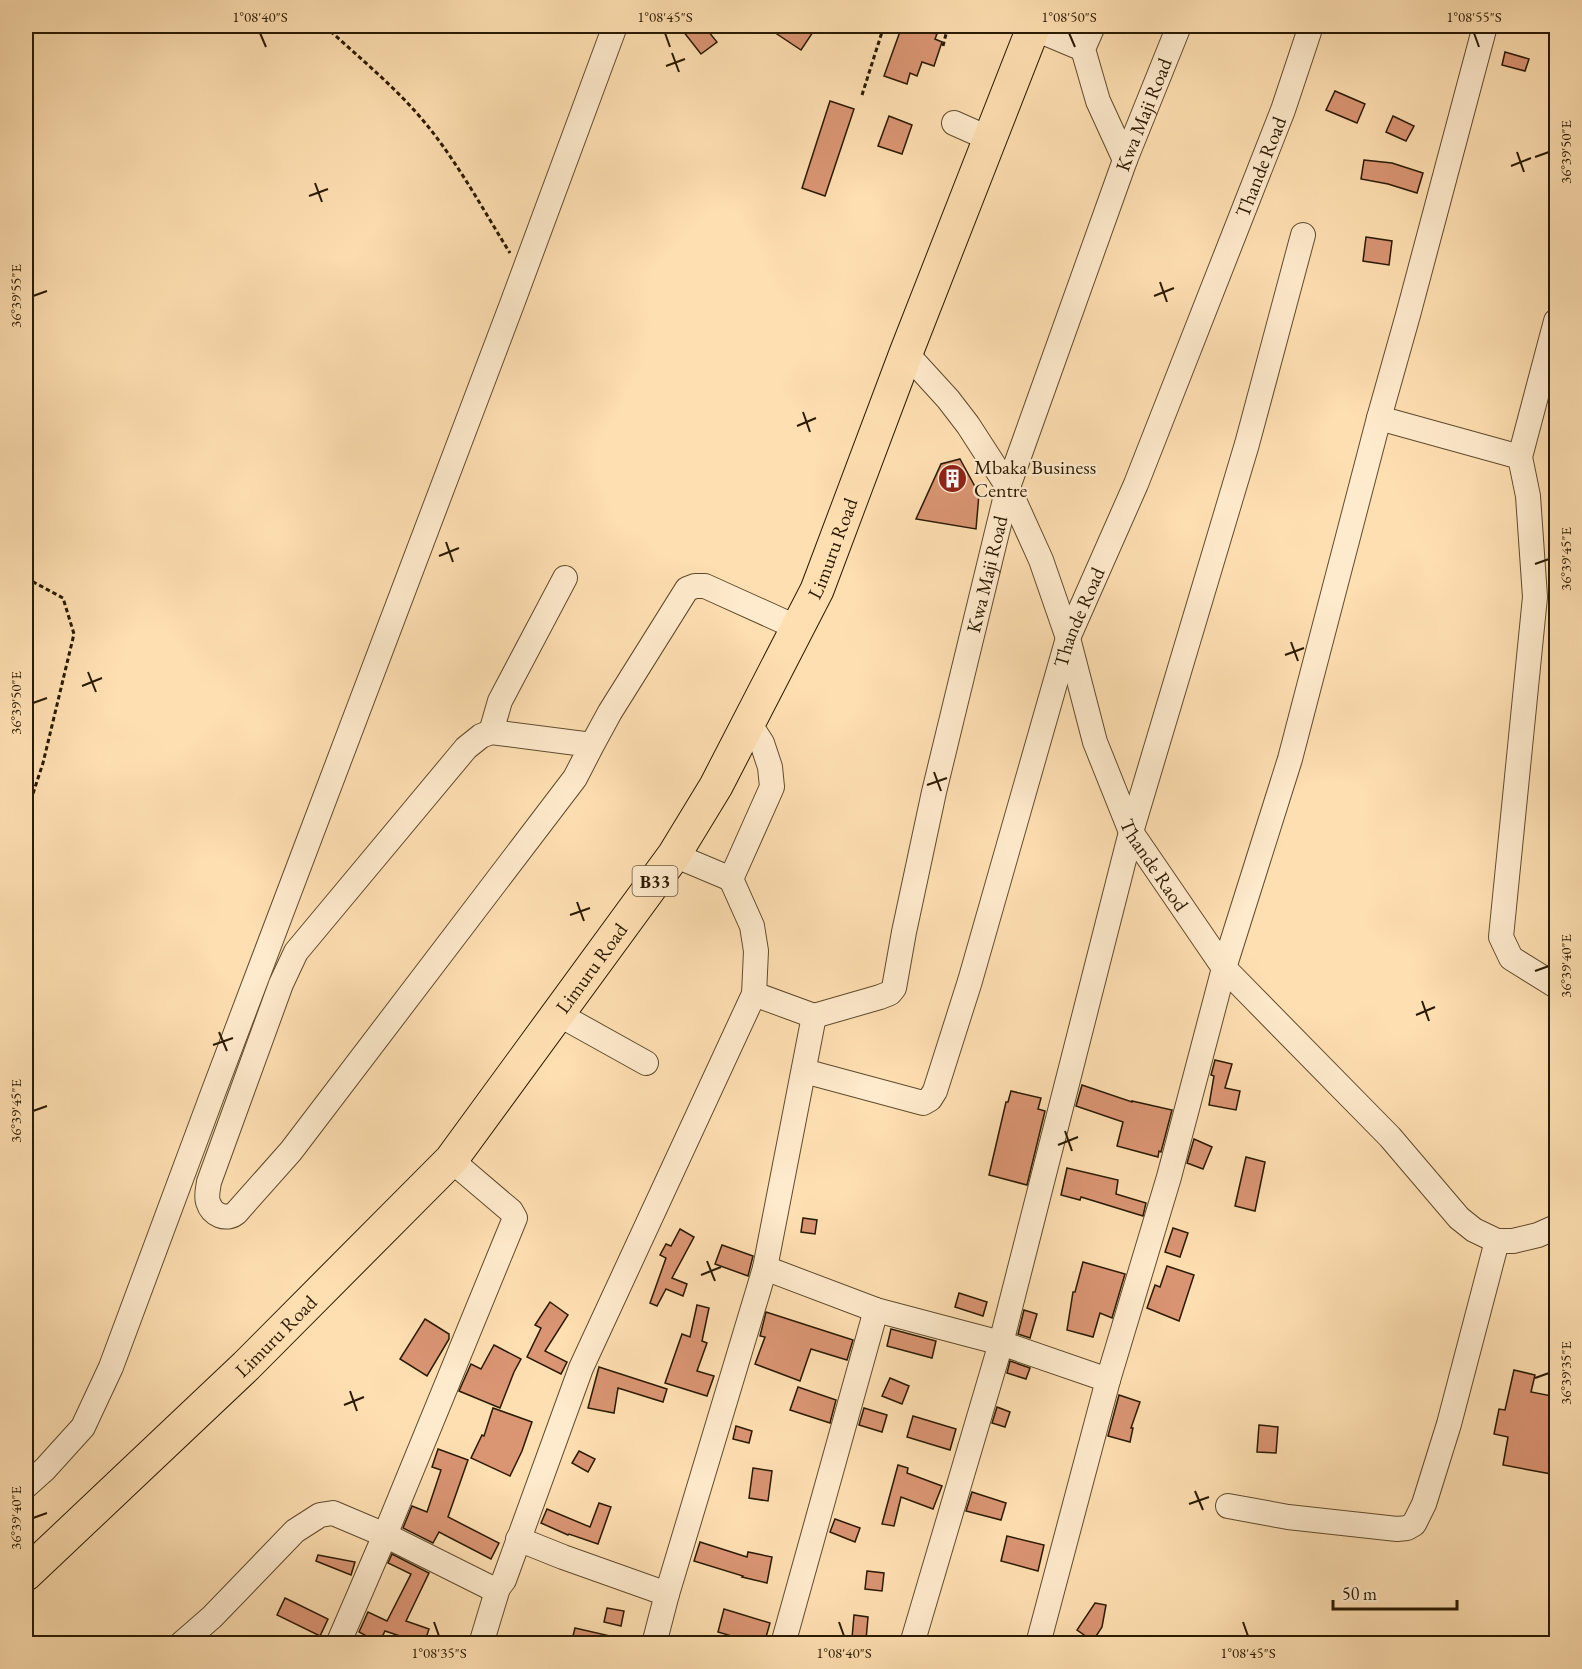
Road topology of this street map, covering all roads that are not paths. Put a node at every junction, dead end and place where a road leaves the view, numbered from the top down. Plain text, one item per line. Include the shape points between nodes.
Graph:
1 (615, 26) edge
2 (1093, 26) edge
3 (1179, 26) edge
4 (1311, 26) edge
5 (1485, 26) edge
6 (1034, 27) edge
7 (1083, 50) junction
8 (954, 123) dead end
9 (990, 139) junction
10 (1125, 160) junction
11 (1303, 234) dead end
12 (1557, 321) edge
13 (906, 353) junction
14 (1379, 418) junction
15 (1520, 457) junction
16 (1008, 486) junction
17 (565, 578) dead end
18 (798, 628) junction
19 (1068, 638) junction
20 (749, 723) junction
21 (491, 732) junction
22 (592, 745) junction
23 (1131, 832) junction
24 (674, 855) junction
25 (731, 879) junction
26 (1224, 968) junction
27 (1557, 986) edge
28 (754, 994) junction
29 (558, 1014) junction
30 (814, 1016) junction
31 (646, 1063) dead end
32 (804, 1071) junction
33 (451, 1160) junction
34 (1557, 1227) edge
35 (1497, 1241) junction
36 (765, 1268) junction
37 (876, 1311) junction
38 (1001, 1343) junction
39 (1108, 1380) junction
40 (26, 1486) edge
41 (1228, 1506) dead end
42 (385, 1535) junction
43 (518, 1539) junction
44 (26, 1574) edge
45 (498, 1588) junction
46 (667, 1594) junction
47 (212, 1617) junction
48 (181, 1644) edge
49 (202, 1644) edge
50 (338, 1644) edge
51 (481, 1644) edge
52 (654, 1644) edge
53 (783, 1644) edge
54 (912, 1644) edge
55 (1038, 1644) edge

1 - 40 street via 111,1368 83,1427
2 - 7 street
3 - 10 street, Kwa Maji Road
4 - 19 street, Thande Road via 1283,110 1140,473
5 - 14 street
6 - 7 street
6 - 9 highway, Limuru Road / B33
7 - 10 street via 1098,101
8 - 9 street
9 - 13 highway, Limuru Road / B33
10 - 16 street, Kwa Maji Road
11 - 23 street via 1247,444
12 - 15 street
13 - 16 street, Thande Raod via 962,416
13 - 18 highway, Limuru Road / B33 via 817,590
14 - 15 street
14 - 26 street via 1290,759
15 - 27 street via 1528,496 1535,597 1501,937 1511,958
16 - 19 street, Thande Raod via 1041,560
16 - 30 street, Kwa Maji Road via 934,792 894,988 880,998
17 - 21 street via 500,701
18 - 20 highway, Limuru Road / B33
18 - 22 street via 705,586 687,589
19 - 23 street, Thande Raod via 1095,742
19 - 32 street, Thande Road via 970,981 930,1100 923,1103
20 - 24 highway, Limuru Road / B33
20 - 25 street via 762,743 772,787
21 - 22 street
21 - 22 street via 466,748 297,952 281,984 209,1182 208,1202 218,1215 231,1217 236,1213 291,1151 575,778
23 - 26 street, Thande Raod
23 - 38 street
24 - 25 street
24 - 29 highway, Limuru Road / B33
25 - 28 street via 752,926 756,951
26 - 35 street, Thande Raod via 1390,1137 1459,1218
26 - 39 street via 1169,1177
28 - 30 street
28 - 43 street via 581,1368
29 - 31 street
29 - 33 highway, Limuru Road / B33
30 - 32 street
32 - 36 street
33 - 42 street via 515,1218
33 - 44 highway, Limuru Road / B33 via 246,1366
34 - 35 street via 1513,1241
35 - 41 street via 1449,1424 1414,1524 1397,1529
36 - 37 street
36 - 46 street
37 - 38 street
37 - 53 street
38 - 39 street
38 - 54 street
39 - 55 street
42 - 45 street
42 - 47 street via 333,1513 320,1515 295,1531
42 - 50 street
43 - 45 street
43 - 46 street
45 - 51 street
46 - 52 street
47 - 48 street
47 - 49 street

